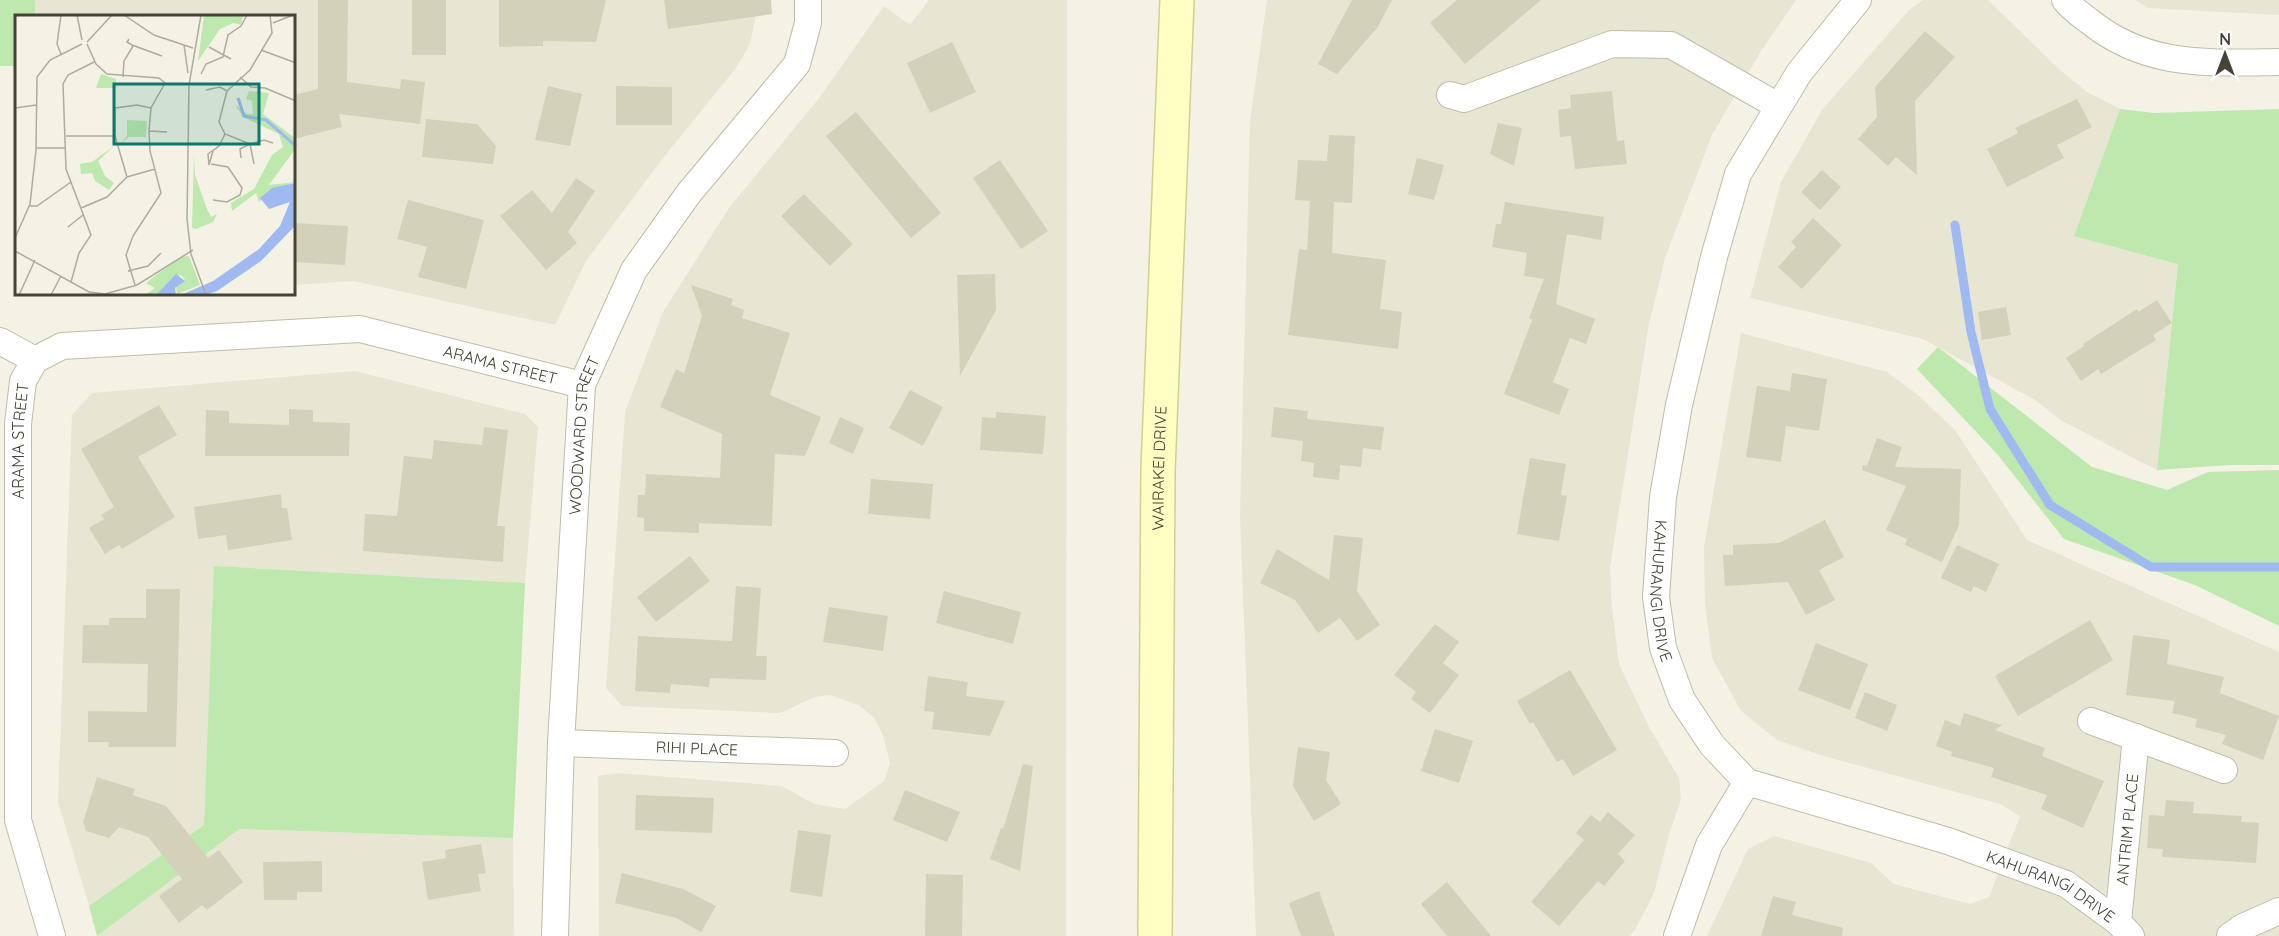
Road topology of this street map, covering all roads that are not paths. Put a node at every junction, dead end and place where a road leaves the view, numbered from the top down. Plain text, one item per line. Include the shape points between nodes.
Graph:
1 (808, 0) edge
2 (1858, 0) edge
3 (2065, 0) edge
4 (1175, 6) edge
5 (2279, 62) edge
6 (1450, 95) dead end
7 (1778, 106) junction
8 (0, 341) edge
9 (35, 360) junction
10 (582, 385) junction
11 (2091, 721) dead end
12 (2136, 737) junction
13 (561, 743) junction
14 (835, 753) dead end
15 (2224, 770) dead end
16 (1747, 782) junction
17 (9, 820) edge
18 (2279, 911) edge
19 (2124, 929) edge
20 (52, 936) edge
21 (555, 936) edge
22 (1155, 936) edge
23 (1677, 936) edge
24 (2230, 936) edge

1 - 10 street, WOODWARD STREET via 808,22 796,64 689,193 634,270
2 - 7 street, KAHURANGI DRIVE via 1799,73
3 - 5 street via 2109,37 2152,55 2197,64
4 - 22 main road, WAIRAKEI DRIVE via 1158,470
6 - 7 street via 1464,99 1612,44 1671,45
7 - 16 street, KAHURANGI DRIVE via 1738,174 1714,257 1679,405 1663,496 1656,597 1663,648 1682,700 1712,745
8 - 9 street
9 - 10 street, ARAMA STREET via 62,346 360,329
9 - 17 street, ARAMA STREET via 23,381 18,424
10 - 13 street, WOODWARD STREET
11 - 12 street
12 - 15 street
12 - 19 street, ANTRIM PLACE
13 - 14 street, RIHI PLACE
13 - 21 street, WOODWARD STREET
16 - 19 street, KAHURANGI DRIVE via 1948,841 2066,884
16 - 23 street via 1709,845
17 - 20 street, ARAMA STREET
18 - 24 street

